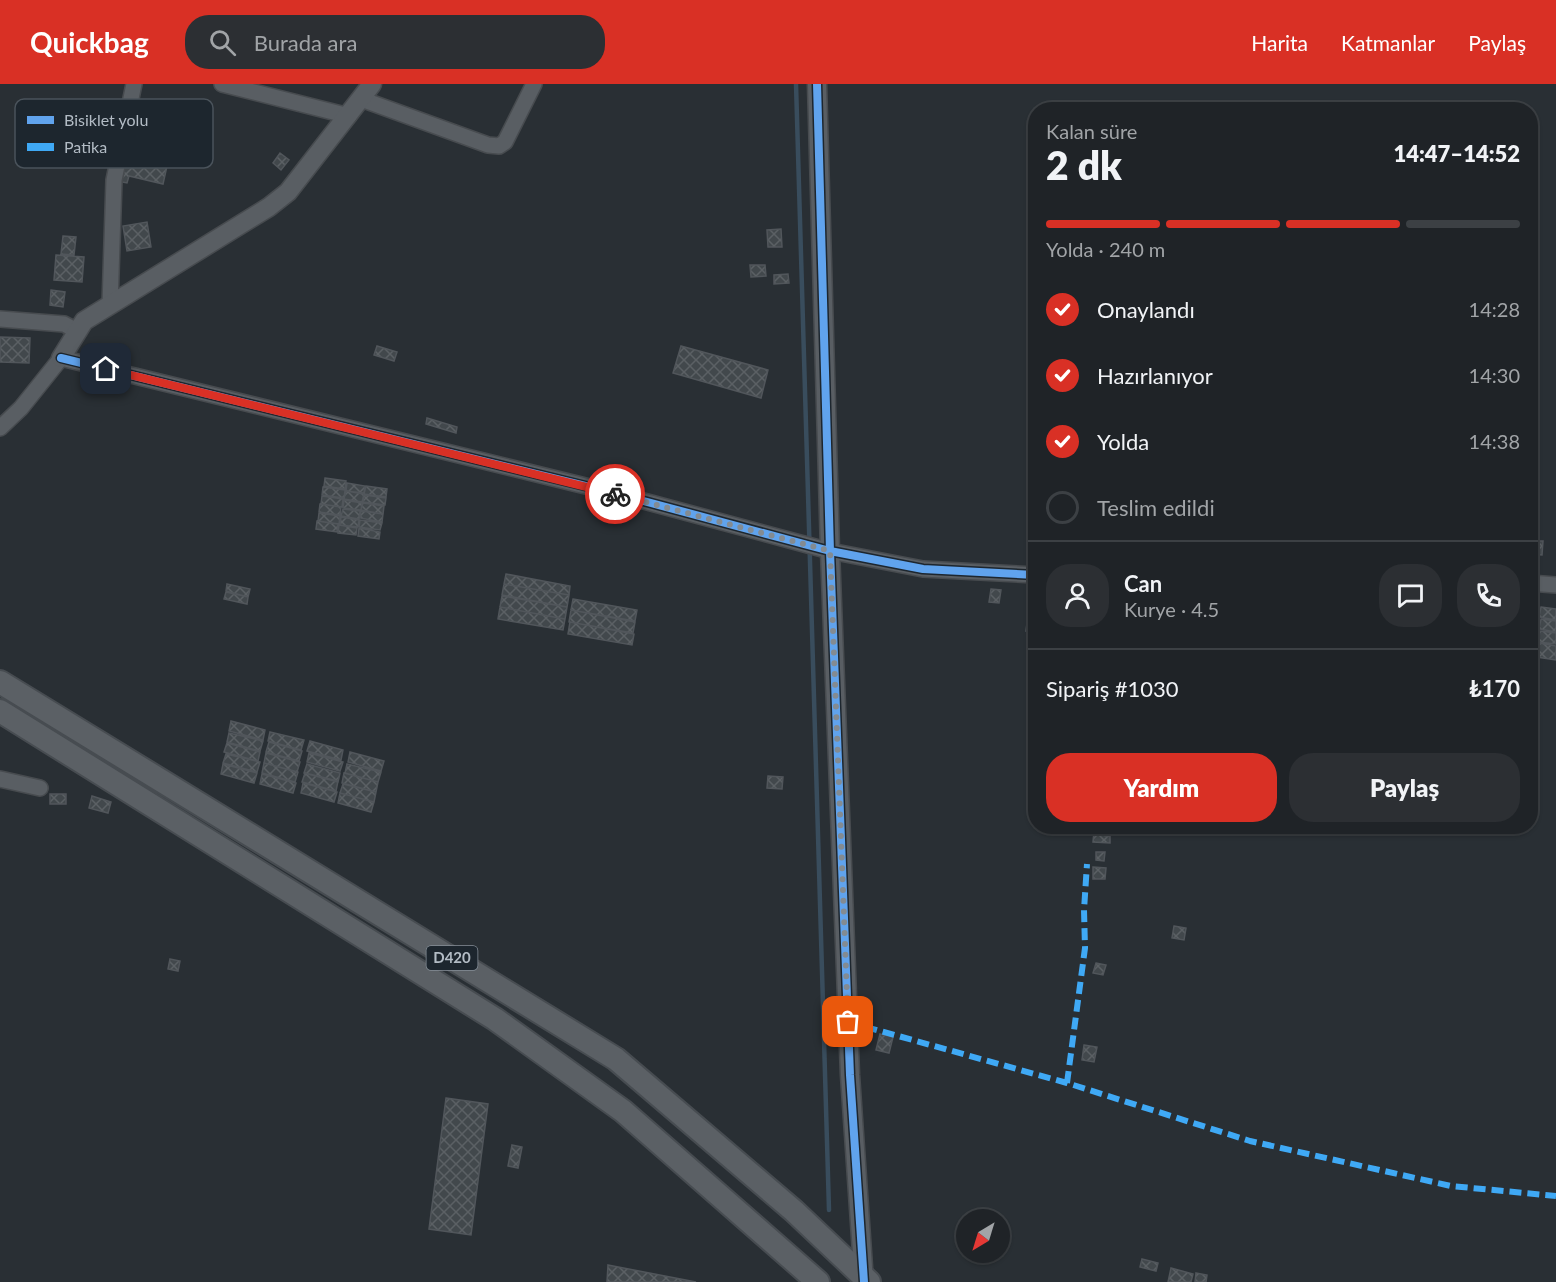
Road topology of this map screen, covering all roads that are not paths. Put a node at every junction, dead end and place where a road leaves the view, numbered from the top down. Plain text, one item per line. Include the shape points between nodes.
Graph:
1 (134, 84) edge
2 (222, 84) edge
3 (372, 84) edge
4 (534, 84) edge
5 (818, 84) edge
6 (131, 99) edge
7 (361, 99) junction
8 (349, 116) junction
9 (116, 168) edge
10 (110, 305) junction
11 (0, 319) edge
12 (77, 332) junction
13 (61, 358) junction
14 (0, 428) edge
15 (830, 551) junction
16 (1028, 575) edge
17 (1538, 584) edge
18 (1556, 585) edge
19 (0, 682) edge
20 (0, 711) edge
21 (0, 779) edge
22 (40, 788) dead end
23 (866, 1281) edge
24 (818, 1282) edge

1 - 6 street
2 - 8 street
3 - 7 street
4 - 7 street via 505,142 499,146
5 - 15 street
7 - 8 street
8 - 10 street via 288,192
9 - 10 street
10 - 12 street via 84,321
11 - 12 street via 64,324
12 - 13 street
13 - 14 street
13 - 15 street via 610,492
15 - 16 street via 923,569
15 - 23 street via 850,1076
17 - 18 street
19 - 23 main road, D420 via 616,1059 794,1211
20 - 24 main road, D420 via 495,1019 623,1111
21 - 22 street

